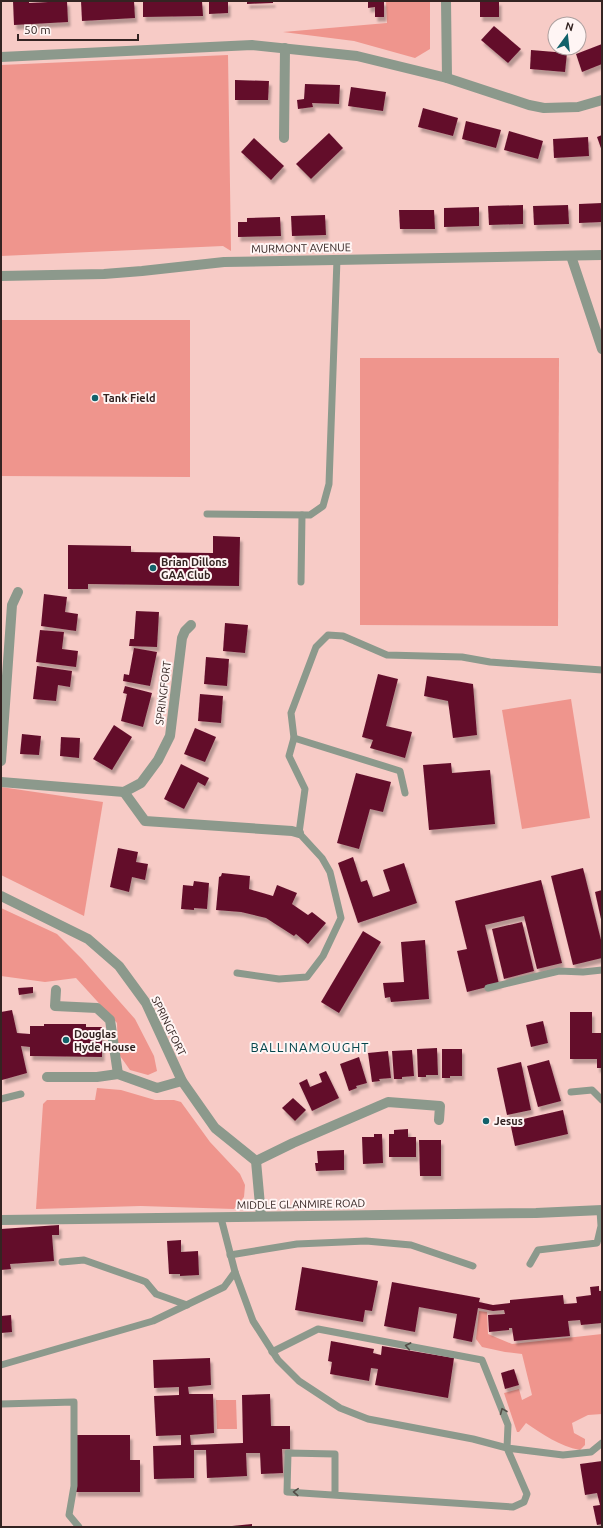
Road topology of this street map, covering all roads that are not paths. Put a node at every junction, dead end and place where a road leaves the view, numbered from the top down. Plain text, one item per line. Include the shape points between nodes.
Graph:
1 (446, 1) edge
2 (285, 48) junction
3 (1, 57) edge
4 (447, 78) junction
5 (602, 100) edge
6 (284, 138) dead end
7 (571, 256) junction
8 (602, 256) edge
9 (337, 260) junction
10 (1, 276) edge
11 (602, 350) edge
12 (207, 514) dead end
13 (302, 515) junction
14 (301, 582) dead end
15 (18, 592) dead end
16 (191, 625) dead end
17 (602, 670) edge
18 (294, 738) junction
19 (1, 761) edge
20 (1, 782) edge
21 (124, 792) junction
22 (404, 793) dead end
23 (299, 833) junction
24 (1, 896) edge
25 (602, 970) edge
26 (237, 973) dead end
27 (488, 988) dead end
28 (56, 990) dead end
29 (118, 1074) junction
30 (47, 1076) dead end
31 (182, 1081) junction
32 (571, 1092) dead end
33 (20, 1094) dead end
34 (1, 1099) edge
35 (602, 1100) edge
36 (439, 1120) dead end
37 (256, 1161) junction
38 (601, 1210) edge
39 (261, 1216) junction
40 (221, 1218) junction
41 (1, 1220) edge
42 (230, 1255) junction
43 (62, 1262) dead end
44 (530, 1264) dead end
45 (473, 1266) dead end
46 (235, 1272) junction
47 (187, 1305) junction
48 (272, 1352) junction
49 (1, 1365) edge
50 (1, 1404) edge
51 (602, 1443) edge
52 (507, 1448) junction
53 (335, 1495) junction
54 (80, 1527) edge

1 - 4 street
2 - 3 street via 252,45
2 - 4 street via 357,56
2 - 6 street
4 - 5 street via 544,108 578,106
7 - 8 street, MURMONT AVENUE
7 - 9 street, MURMONT AVENUE
7 - 11 street
9 - 10 street, MURMONT AVENUE via 224,262 142,272
9 - 13 lane via 329,484 323,506 310,515
12 - 13 lane
13 - 14 lane
15 - 19 street via 12,605
16 - 21 street, SPRINGFORT via 182,638 170,736 158,760 141,782
17 - 18 lane via 490,662 462,657 387,655 343,636 328,635 316,647 291,713
18 - 22 lane via 400,771
18 - 23 lane via 290,756 305,789
20 - 21 street
21 - 23 street via 145,821
23 - 26 lane via 322,858 330,872 341,918 323,956 307,977 278,979
24 - 31 street, SPRINGFORT via 88,939 118,966 146,1003
25 - 27 lane via 559,971
28 - 29 street via 55,1006 97,1008 110,1020
29 - 30 street via 97,1077
29 - 31 street via 158,1088
31 - 37 street, SPRINGFORT via 215,1128
32 - 35 lane via 592,1090
33 - 34 lane
36 - 37 street via 440,1106 388,1102
37 - 39 street
38 - 39 street, MIDDLE GLANMIRE ROAD via 536,1214
38 - 44 lane via 597,1243 538,1250
39 - 40 street, MIDDLE GLANMIRE ROAD
40 - 41 street, MIDDLE GLANMIRE ROAD
40 - 42 lane
42 - 45 lane via 296,1244 366,1241 411,1245
42 - 46 lane
43 - 47 lane via 84,1260 103,1266 146,1282 156,1294
46 - 47 lane via 224,1287
46 - 48 lane via 253,1321
47 - 49 lane via 153,1321
48 - 52 lane via 299,1380 340,1408 368,1419
52 -> 48 lane via 508,1425 482,1360 318,1329
50 - 54 lane via 74,1402 74,1486 69,1515
51 - 52 lane via 591,1452 563,1455
52 - 53 lane via 527,1494 524,1502 513,1507
53 -> 53 lane via 287,1492 288,1453 335,1454

